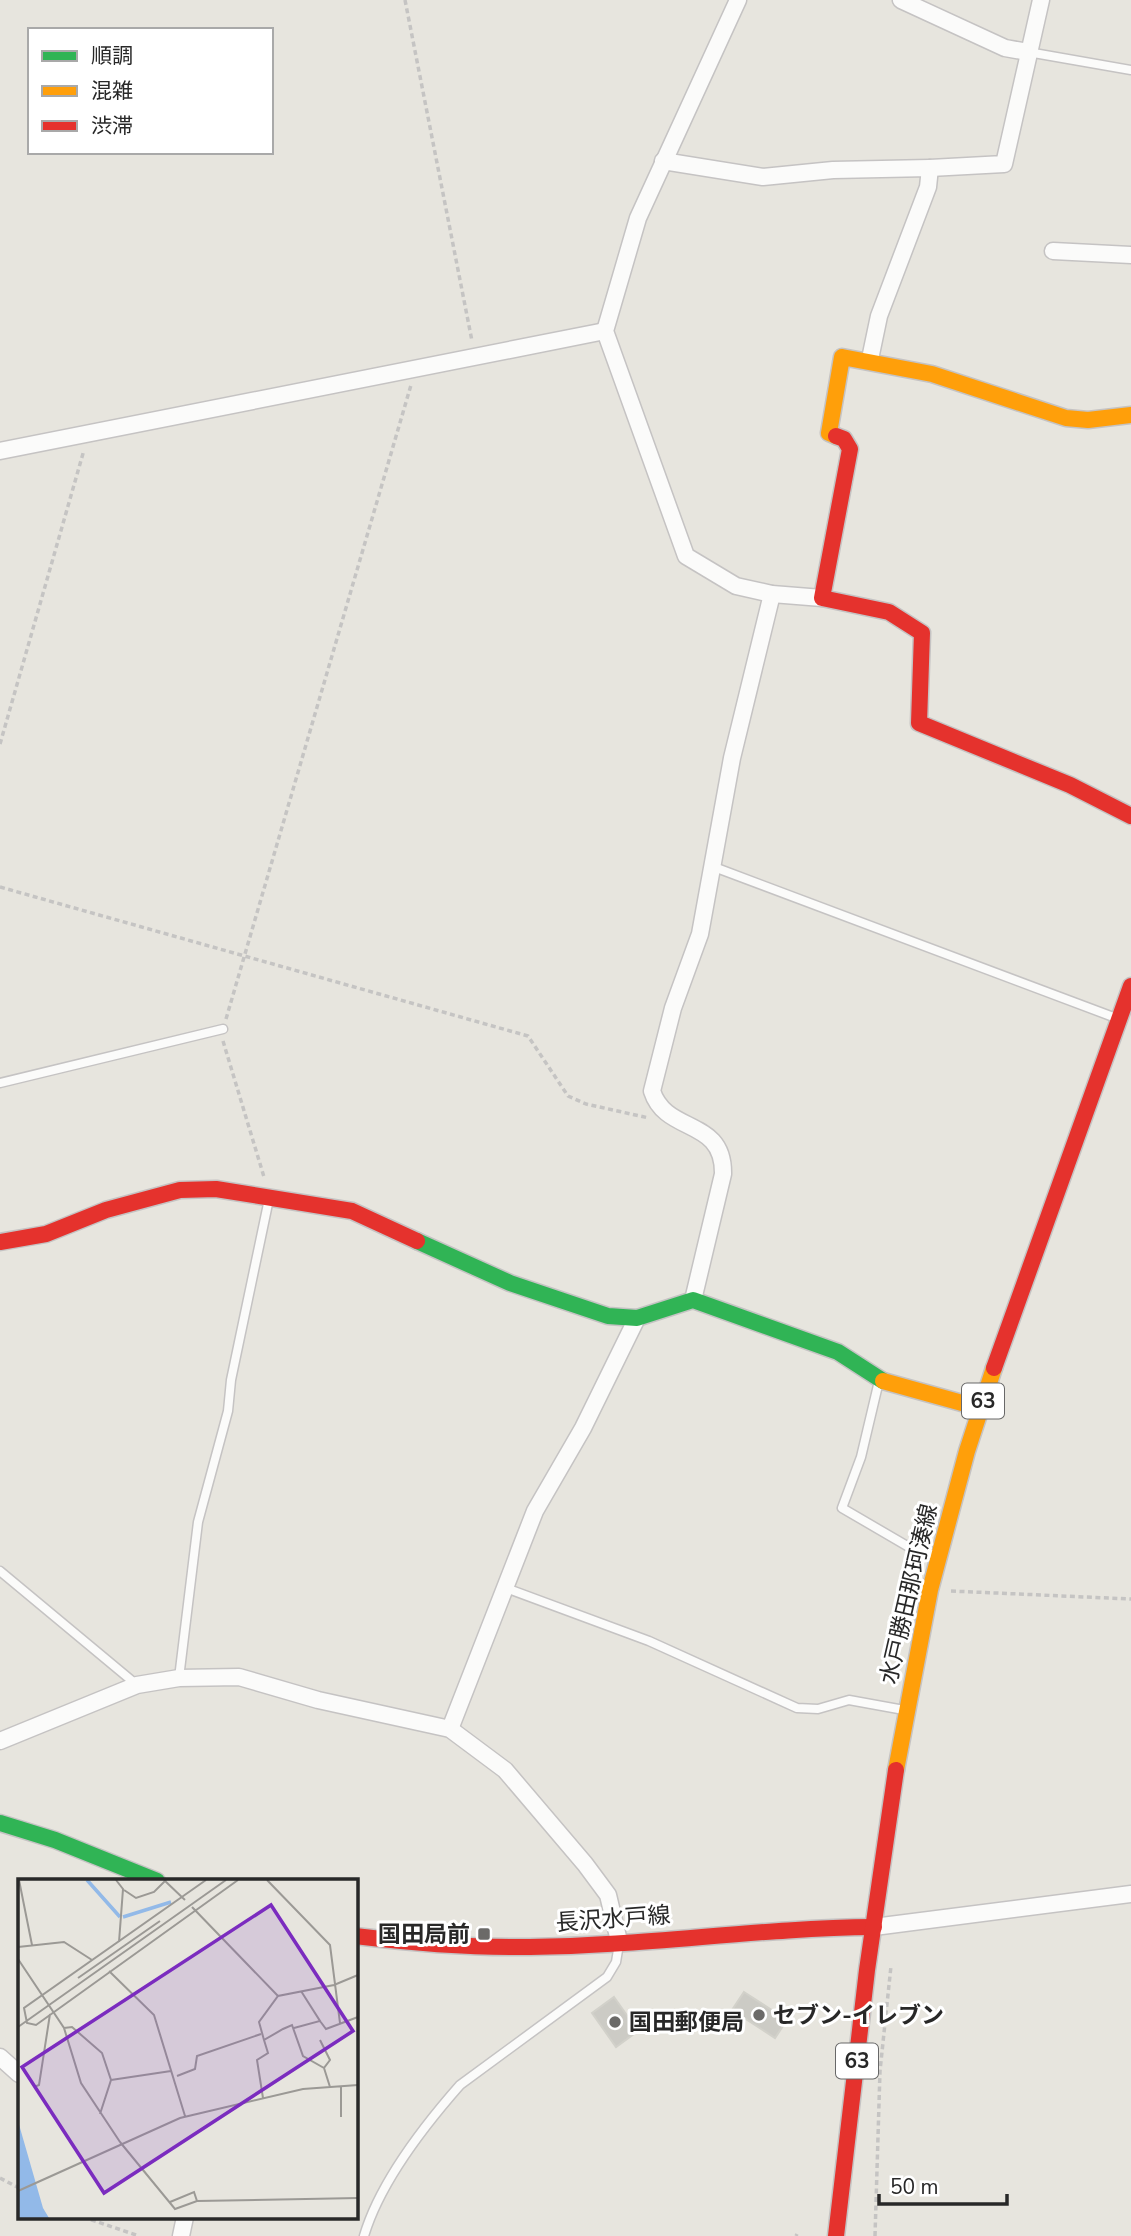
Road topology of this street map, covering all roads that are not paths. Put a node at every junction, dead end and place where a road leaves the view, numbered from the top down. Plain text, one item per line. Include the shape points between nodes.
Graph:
1 (738, 0) edge
2 (901, 0) edge
3 (1041, 0) edge
4 (1028, 52) junction
5 (1131, 70) edge
6 (663, 161) junction
7 (930, 169) junction
8 (1054, 251) dead end
9 (1131, 255) edge
10 (606, 331) junction
11 (870, 359) junction
12 (1131, 415) edge
13 (0, 451) edge
14 (772, 594) junction
15 (822, 598) junction
16 (1131, 816) edge
17 (714, 867) junction
18 (1131, 986) edge
19 (1119, 1019) junction
20 (223, 1029) road end
21 (0, 1083) edge
22 (270, 1196) junction
23 (0, 1242) edge
24 (692, 1300) junction
25 (638, 1318) junction
26 (880, 1380) junction
27 (980, 1408) junction
28 (939, 1556) junction
29 (0, 1571) edge
30 (503, 1587) junction
31 (180, 1678) junction
32 (137, 1685) junction
33 (906, 1710) junction
34 (450, 1729) junction
35 (0, 1741) edge
36 (0, 1823) edge
37 (152, 1879) edge
38 (1131, 1894) edge
39 (874, 1927) junction
40 (357, 1936) edge
41 (619, 1941) junction
42 (0, 2057) edge
43 (18, 2073) edge
44 (185, 2218) edge
45 (181, 2236) edge
46 (364, 2236) edge
47 (836, 2236) edge

1 - 6 street
2 - 4 street via 1005,48
3 - 4 street
4 - 5 lane
4 - 7 street via 1004,164
6 - 7 street via 763,177 833,170
6 - 10 street via 638,218
7 - 11 street via 928,187 879,316
8 - 9 street
10 - 13 street
10 - 14 street via 686,556 736,586
11 - 12 street via 1022,402 1050,415 1081,420
11 - 15 street via 842,357 829,433 844,439 850,449
14 - 15 street
14 - 17 street via 732,758
15 - 16 street via 897,614 922,633 919,723 1070,785
17 - 19 lane
17 - 24 street via 701,934 673,1008 652,1091 665,1114 705,1133 723,1157 723,1174
18 - 19 street, 水戸勝田那珂湊線 / 63
19 - 27 street, 水戸勝田那珂湊線 / 63
20 - 21 lane
22 - 23 street via 180,1190 145,1197 46,1234
22 - 25 street via 352,1211 522,1288 608,1316
22 - 31 lane via 230,1380 228,1411 198,1522
24 - 25 street
24 - 26 street via 838,1352
25 - 30 street via 535,1511
26 - 27 street
26 - 28 lane via 861,1457 842,1507 914,1550
27 - 28 street, 水戸勝田那珂湊線 / 63
28 - 33 street, 水戸勝田那珂湊線 / 63
29 - 32 lane
30 - 33 lane via 649,1641 797,1708 818,1709 849,1700
30 - 34 street
31 - 32 street
31 - 34 street via 239,1677
32 - 35 street
33 - 39 street, 水戸勝田那珂湊線 / 63
34 - 41 street via 505,1770 585,1864 608,1895
36 - 37 street
38 - 39 street
39 - 41 street, 長沢水戸線 via 822,1926
39 - 47 street, 水戸勝田那珂湊線 / 63
40 - 41 street, 長沢水戸線 via 473,1946
41 - 46 lane via 616,1962 607,1977 460,2085 444,2103 399,2167 369,2217
42 - 43 street
44 - 45 street

